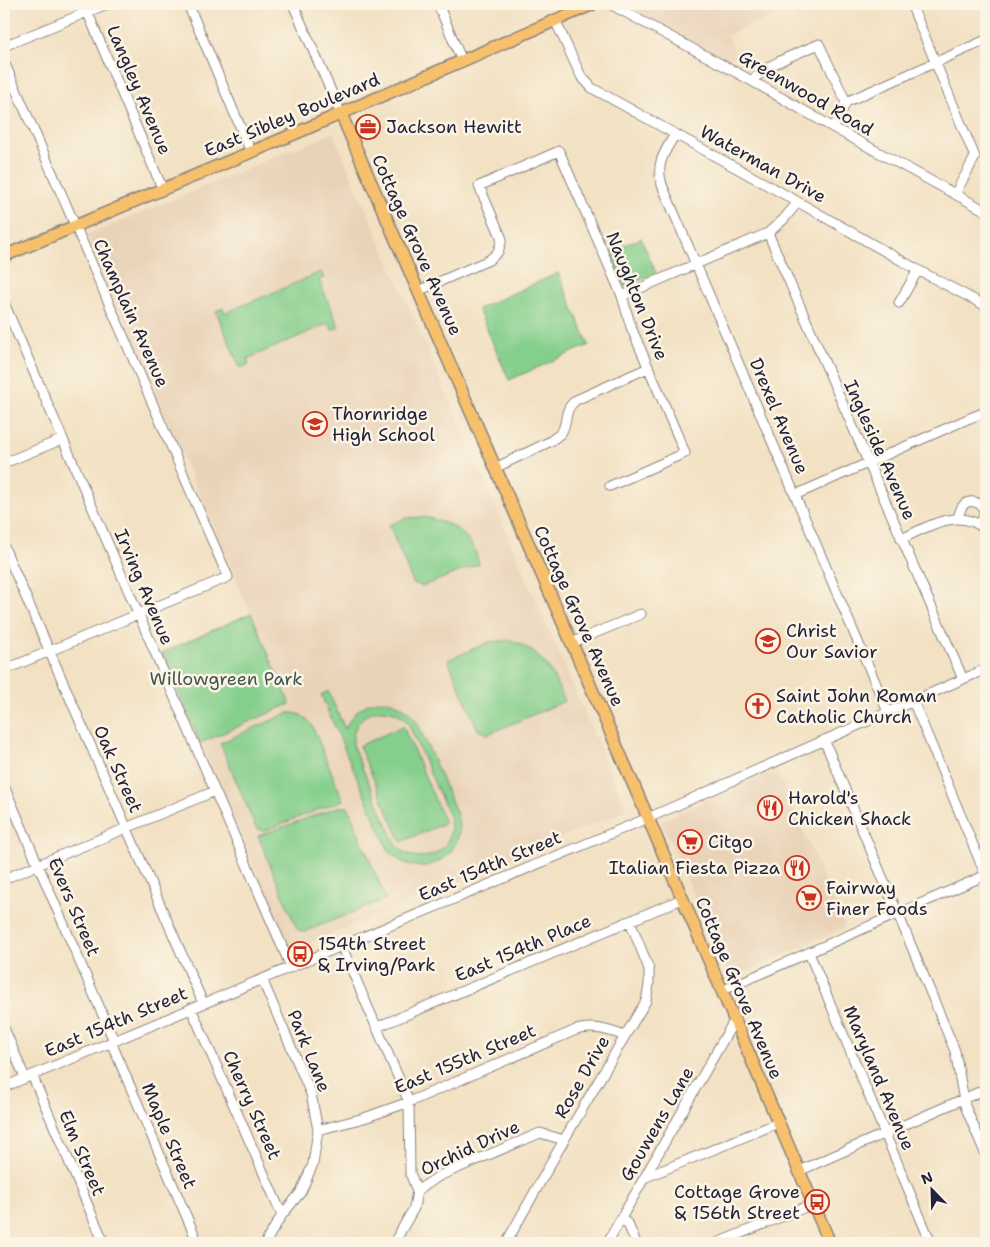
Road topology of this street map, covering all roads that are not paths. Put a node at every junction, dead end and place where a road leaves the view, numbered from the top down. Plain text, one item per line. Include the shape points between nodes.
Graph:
1 (107, 4) edge
2 (188, 4) edge
3 (293, 4) edge
4 (438, 4) edge
5 (593, 4) edge
6 (610, 4) edge
7 (911, 4) edge
8 (86, 8) edge
9 (555, 20) junction
10 (986, 40) edge
11 (4, 46) edge
12 (462, 61) junction
13 (4, 62) edge
14 (936, 62) junction
15 (752, 80) junction
16 (846, 102) junction
17 (341, 114) junction
18 (834, 128) junction
19 (675, 134) junction
20 (251, 152) junction
21 (164, 190) junction
22 (955, 194) junction
23 (798, 202) junction
24 (986, 210) edge
25 (76, 227) junction
26 (768, 233) junction
27 (4, 256) edge
28 (696, 264) junction
29 (918, 270) junction
30 (418, 291) junction
31 (622, 296) junction
32 (4, 303) edge
33 (899, 304) dead end
34 (986, 306) edge
35 (648, 368) junction
36 (986, 412) edge
37 (63, 439) junction
38 (4, 463) edge
39 (868, 464) junction
40 (495, 468) junction
41 (610, 486) dead end
42 (796, 495) junction
43 (958, 518) junction
44 (980, 525) junction
45 (986, 537) edge
46 (901, 539) junction
47 (4, 547) edge
48 (138, 614) junction
49 (641, 614) dead end
50 (571, 642) junction
51 (49, 651) junction
52 (986, 669) edge
53 (4, 670) edge
54 (963, 679) junction
55 (913, 701) junction
56 (888, 712) junction
57 (824, 740) junction
58 (4, 786) edge
59 (215, 791) junction
60 (648, 818) junction
61 (127, 828) junction
62 (38, 865) junction
63 (986, 875) edge
64 (4, 879) edge
65 (682, 899) junction
66 (898, 914) junction
67 (630, 921) junction
68 (341, 945) junction
69 (809, 952) junction
70 (291, 966) junction
71 (262, 979) junction
72 (721, 991) junction
73 (203, 1003) junction
74 (191, 1008) junction
75 (734, 1021) junction
76 (4, 1028) edge
77 (377, 1028) junction
78 (625, 1036) junction
79 (112, 1041) junction
80 (28, 1076) junction
81 (4, 1087) edge
82 (986, 1089) edge
83 (964, 1099) junction
84 (409, 1102) junction
85 (778, 1123) junction
86 (318, 1130) junction
87 (885, 1134) junction
88 (564, 1140) junction
89 (986, 1155) edge
90 (799, 1171) junction
91 (646, 1177) junction
92 (417, 1191) junction
93 (813, 1204) junction
94 (282, 1215) junction
95 (621, 1219) junction
96 (104, 1243) edge
97 (198, 1243) edge
98 (266, 1243) edge
99 (394, 1243) edge
100 (506, 1243) edge
101 (607, 1243) edge
102 (636, 1243) edge
103 (717, 1243) edge
104 (830, 1243) edge
105 (931, 1243) edge

1 - 8 street
2 - 20 street
3 - 17 street, Cottage Grove Avenue
4 - 12 street
5 - 9 main road, East Sibley Boulevard
6 - 15 street, Greenwood Road
7 - 14 street
8 - 11 street
8 - 21 street, Langley Avenue
9 - 12 main road, East Sibley Boulevard
9 - 19 street, Waterman Drive via 581,76 592,88
10 - 14 street
12 - 17 main road, East Sibley Boulevard
13 - 25 street, Champlain Avenue
14 - 16 street
14 - 22 street via 975,157
15 - 16 street via 771,66 819,44
15 - 18 street, Greenwood Road
16 - 18 street
17 - 20 main road, East Sibley Boulevard
17 - 30 main road, Cottage Grove Avenue
18 - 22 street, Greenwood Road
19 - 23 street, Waterman Drive
19 - 28 street, Drexel Avenue via 661,160 659,177
20 - 21 main road, East Sibley Boulevard
21 - 25 main road, East Sibley Boulevard
22 - 24 street, Greenwood Road
23 - 26 street
23 - 29 street, Waterman Drive
25 - 27 main road, East Sibley Boulevard
25 - 48 street, Champlain Avenue via 228,577
26 - 28 street
26 - 39 street, Ingleside Avenue
28 - 31 street
28 - 42 street, Drexel Avenue
29 - 33 street
29 - 34 street, Waterman Drive
30 - 31 street, Naughton Drive via 489,260 498,252 502,239 480,186 559,151
30 - 40 main road, Cottage Grove Avenue
31 - 35 street, Naughton Drive
32 - 37 street, Irving Avenue
35 - 40 street via 576,400 570,405 562,431 557,436
35 - 41 street, Naughton Drive via 685,453
36 - 39 street
37 - 38 street
37 - 48 street, Irving Avenue
39 - 42 street
39 - 46 street, Ingleside Avenue
40 - 50 main road, Cottage Grove Avenue
42 - 56 street, Drexel Avenue
43 - 44 street
43 - 44 street via 962,506 973,501 979,503 985,512
43 - 46 street via 943,520
44 - 45 street
46 - 54 street, Ingleside Avenue
47 - 51 street, Oak Street
48 - 51 street
48 - 59 street, Irving Avenue
49 - 50 street
50 - 60 main road, Cottage Grove Avenue
51 - 53 street
51 - 61 street, Oak Street
52 - 54 street, East 154th Street
54 - 55 street, East 154th Street
55 - 56 street, East 154th Street
55 - 63 street
56 - 57 street, East 154th Street
57 - 60 street, East 154th Street
57 - 66 street
58 - 62 street, Evers Street
59 - 61 street
59 - 70 street, Irving Avenue
60 - 65 main road, Cottage Grove Avenue
60 - 68 street, East 154th Street
61 - 62 street
61 - 73 street, Oak Street
62 - 64 street
62 - 79 street, Evers Street
63 - 66 street
65 - 67 street, East 154th Place
65 - 72 main road, Cottage Grove Avenue
66 - 69 street
66 - 83 street via 955,1051
67 - 77 street, East 154th Place
67 - 78 street, Rose Drive via 649,969 649,985 646,1001
68 - 70 street, East 154th Street
68 - 77 street
69 - 72 street
69 - 87 street, Maryland Avenue
70 - 71 street, East 154th Street
71 - 73 street, East 154th Street
71 - 86 street, Park Lane via 311,1094
72 - 75 main road, Cottage Grove Avenue
73 - 74 street, East 154th Street
74 - 79 street, East 154th Street
74 - 94 street, Cherry Street
75 - 85 main road, Cottage Grove Avenue
75 - 91 street, Gouwens Lane
76 - 80 street, Elm Street
77 - 84 street
78 - 84 street, East 155th Street via 595,1027 576,1030
78 - 88 street, Rose Drive
79 - 80 street, East 154th Street
79 - 97 street, Maple Street
80 - 81 street, East 154th Street
80 - 96 street, Elm Street
82 - 83 street
83 - 87 street
83 - 89 street
84 - 86 street, East 155th Street
84 - 92 street via 410,1174
85 - 90 main road, Cottage Grove Avenue
85 - 91 street
86 - 94 street, Park Lane via 313,1164 301,1192
87 - 90 street
87 - 105 street, Maryland Avenue
88 - 92 street, Orchid Drive via 540,1133 439,1176
88 - 100 street, Rose Drive
90 - 93 main road, Cottage Grove Avenue
91 - 95 street, Gouwens Lane
92 - 99 street, Orchid Drive via 414,1208
93 - 103 street
93 - 104 main road, Cottage Grove Avenue
94 - 98 street, Park Lane
95 - 101 street, Gouwens Lane
95 - 102 street via 628,1224

